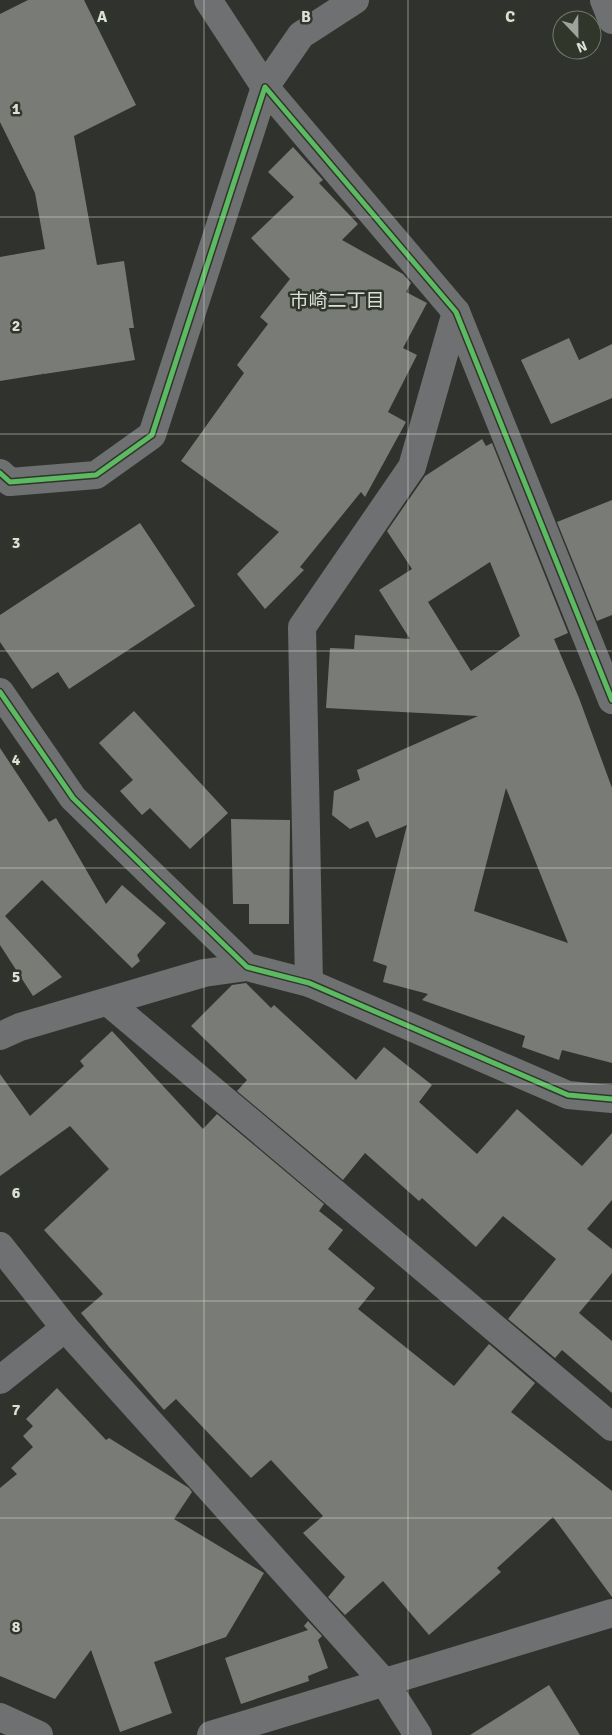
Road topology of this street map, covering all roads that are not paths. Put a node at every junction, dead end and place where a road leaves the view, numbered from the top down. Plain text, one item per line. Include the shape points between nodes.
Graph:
1 (208, 0) edge
2 (355, 0) edge
3 (604, 0) edge
4 (612, 20) edge
5 (265, 87) junction
6 (456, 312) junction
7 (0, 473) edge
8 (0, 692) edge
9 (612, 700) edge
10 (247, 967) junction
11 (309, 983) junction
12 (108, 1002) junction
13 (0, 1036) edge
14 (612, 1099) edge
15 (0, 1246) edge
16 (65, 1328) junction
17 (0, 1380) edge
18 (612, 1427) edge
19 (612, 1613) edge
20 (385, 1683) junction
21 (0, 1717) edge
22 (39, 1735) edge
23 (211, 1735) edge
24 (418, 1735) edge

1 - 5 street
2 - 5 street via 301,36
3 - 4 street
5 - 6 street
5 - 7 street via 152,434 96,475 10,482
6 - 9 street
6 - 11 street via 412,467 302,627
8 - 10 street via 73,798
10 - 11 street
10 - 12 street via 204,973
11 - 14 street via 568,1095
12 - 13 street via 20,1027
12 - 18 street
15 - 16 street
16 - 17 street
16 - 20 street
19 - 20 street
20 - 23 street
20 - 24 street
21 - 22 street

